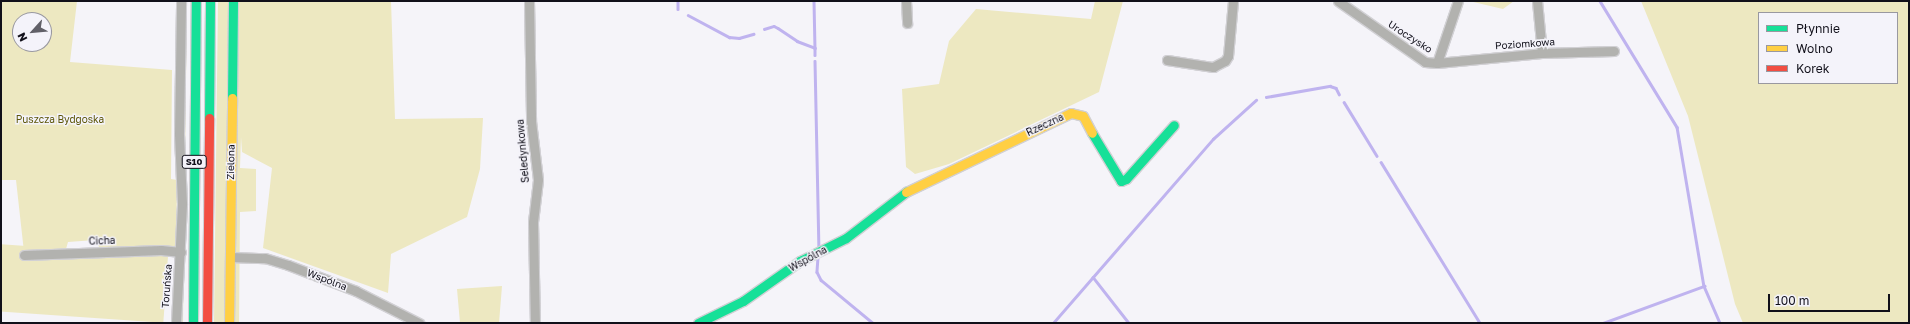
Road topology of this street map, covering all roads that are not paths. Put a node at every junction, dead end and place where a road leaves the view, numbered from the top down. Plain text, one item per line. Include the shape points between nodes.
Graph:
1 (181, 1) edge
2 (196, 1) edge
3 (210, 1) edge
4 (233, 1) edge
5 (529, 1) edge
6 (906, 1) edge
7 (1233, 1) edge
8 (1338, 1) edge
9 (1458, 1) edge
10 (1537, 1) edge
11 (907, 23) dead end
12 (1614, 51) dead end
13 (1542, 53) junction
14 (1167, 60) dead end
15 (1437, 63) junction
16 (1174, 125) dead end
17 (914, 188) joint
18 (181, 252) junction
19 (24, 255) dead end
20 (230, 257) junction
21 (176, 323) edge
22 (192, 323) edge
23 (207, 323) edge
24 (229, 323) edge
25 (419, 323) edge
26 (535, 323) edge
27 (698, 323) edge

1 - 18 street
2 - 22 main road, S10
3 - 23 main road, S10
4 - 20 main road, Zielona
5 - 26 street, Seledynkowa via 531,122 538,180 533,222
6 - 11 street
7 - 14 street via 1228,56 1225,61 1213,66
8 - 15 street, Uroczysko via 1424,62
9 - 15 street, Uroczysko
10 - 13 street
12 - 13 street, Poziomkowa
13 - 15 street, Poziomkowa
16 - 17 main road, Rzeczna via 1126,179 1121,181 1082,116 1071,113
17 - 27 main road, Wspólna via 890,202 846,238 800,261 743,301
18 - 19 street, Cicha via 161,250
18 - 21 street, Toruńska
20 - 24 main road, Zielona
20 - 25 street, Wspólna via 265,258 288,265 356,291

